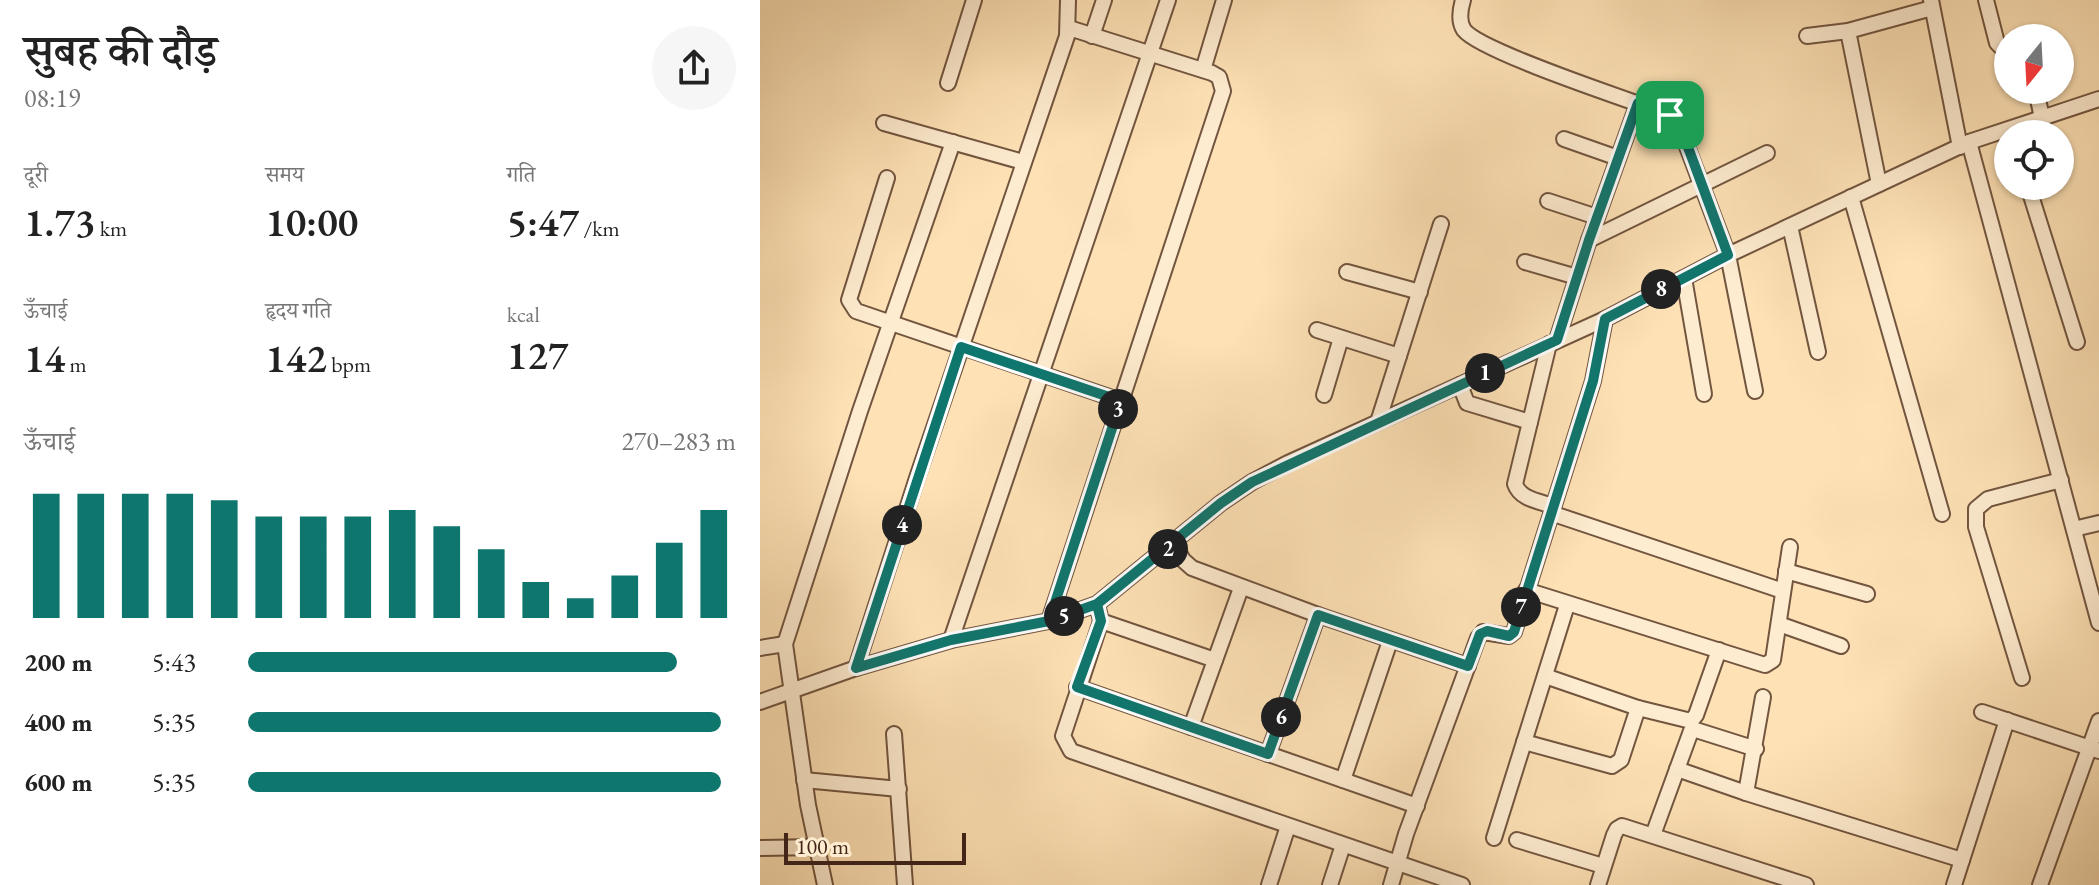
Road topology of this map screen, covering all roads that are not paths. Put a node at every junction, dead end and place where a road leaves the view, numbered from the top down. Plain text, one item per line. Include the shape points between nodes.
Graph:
1 (974, 0) edge
2 (1068, 0) edge
3 (1104, 0) edge
4 (1168, 0) edge
5 (1224, 0) edge
6 (1463, 0) edge
7 (1986, 0) edge
8 (1931, 4) edge
9 (1069, 28) junction
10 (1848, 31) junction
11 (1994, 31) edge
12 (1092, 36) junction
13 (1807, 36) dead end
14 (1150, 54) junction
15 (1203, 70) junction
16 (948, 83) dead end
17 (2099, 99) edge
18 (1638, 103) junction
19 (2039, 104) edge
20 (2042, 118) junction
21 (2037, 120) edge
22 (884, 123) dead end
23 (1994, 136) edge
24 (1564, 139) dead end
25 (953, 142) junction
26 (1965, 144) junction
27 (1767, 153) dead end
28 (1618, 158) junction
29 (1023, 162) junction
30 (887, 178) dead end
31 (1703, 184) junction
32 (1879, 184) junction
33 (1851, 197) junction
34 (2032, 200) edge
35 (1548, 201) dead end
36 (1597, 217) junction
37 (1441, 224) dead end
38 (1790, 226) junction
39 (1589, 240) junction
40 (1728, 255) junction
41 (1525, 262) dead end
42 (1347, 272) dead end
43 (1577, 277) junction
44 (1684, 278) junction
45 (1420, 292) junction
46 (1605, 319) junction
47 (891, 323) junction
48 (1317, 330) dead end
49 (1341, 338) junction
50 (1553, 342) junction
51 (2077, 342) dead end
52 (961, 347) junction
53 (1818, 352) dead end
54 (1399, 356) junction
55 (1041, 375) junction
56 (1460, 385) junction
57 (1755, 391) dead end
58 (1704, 394) dead end
59 (1324, 395) dead end
60 (1121, 401) junction
61 (1378, 422) junction
62 (1530, 422) junction
63 (2061, 480) junction
64 (1552, 509) junction
65 (1942, 514) dead end
66 (2099, 523) edge
67 (2074, 529) junction
68 (1174, 544) junction
69 (1790, 547) dead end
70 (1786, 571) junction
71 (1241, 588) junction
72 (1526, 590) junction
73 (1783, 591) junction
74 (1867, 594) dead end
75 (1097, 604) junction
76 (1567, 605) junction
77 (1318, 615) junction
78 (2098, 618) edge
79 (1049, 621) junction
80 (1101, 621) junction
81 (1779, 624) junction
82 (951, 640) junction
83 (1390, 641) junction
84 (785, 644) junction
85 (1841, 646) dead end
86 (760, 648) edge
87 (1719, 650) junction
88 (1215, 660) junction
89 (1468, 666) junction
90 (856, 668) junction
91 (1545, 676) junction
92 (2022, 678) dead end
93 (1077, 687) junction
94 (792, 690) junction
95 (1763, 697) dead end
96 (760, 702) edge
97 (1638, 708) junction
98 (1982, 712) dead end
99 (2007, 720) junction
100 (2099, 721) edge
101 (1191, 727) junction
102 (894, 734) dead end
103 (1524, 742) junction
104 (1756, 749) junction
105 (2094, 749) edge
106 (1268, 754) junction
107 (1677, 769) junction
108 (804, 780) junction
109 (1343, 780) junction
110 (899, 789) junction
111 (1746, 793) junction
112 (1417, 806) junction
113 (1288, 826) junction
114 (1653, 835) junction
115 (1494, 838) dead end
116 (1517, 840) dead end
117 (1343, 845) junction
118 (817, 847) junction
119 (760, 848) edge
120 (1962, 860) junction
121 (1398, 863) junction
122 (1603, 866) junction
123 (825, 885) edge
124 (905, 885) edge
125 (1269, 885) edge
126 (1330, 885) edge
127 (1391, 885) edge
128 (1460, 885) edge
129 (1598, 885) edge
130 (1806, 885) edge
131 (1954, 885) edge
132 (2040, 885) edge

1 - 16 street
2 - 9 street
3 - 12 street
4 - 14 street
5 - 15 street
6 - 18 street via 1462,27 1476,39
7 - 11 street
8 - 10 street
8 - 26 street
9 - 12 street
9 - 29 street
10 - 13 street
10 - 32 street
12 - 14 street
14 - 15 street
14 - 55 street
15 - 60 street via 1219,77 1221,98
17 - 20 street
18 - 28 street
18 - 31 street via 1677,120
19 - 20 street
20 - 21 street
22 - 25 street
23 - 26 street
24 - 28 street
25 - 29 street
25 - 47 street
26 - 32 street
26 - 63 street
27 - 31 street
28 - 36 street
29 - 52 street
30 - 47 street via 849,300 856,311
31 - 39 street
31 - 40 street
32 - 33 street
33 - 38 street
33 - 65 street
34 - 51 street
35 - 36 street
36 - 39 street
37 - 45 street
38 - 40 street
38 - 53 street
39 - 43 street
40 - 44 street
40 - 57 street
41 - 43 street
42 - 45 street
43 - 50 street
44 - 46 street
44 - 58 street
45 - 54 street
46 - 50 street
46 - 64 street via 1593,381
47 - 52 street
47 - 84 street
48 - 49 street
49 - 54 street
49 - 59 street
50 - 56 street
50 - 62 street
52 - 55 street
52 - 90 street
54 - 61 street
55 - 60 street
55 - 82 street
56 - 61 street
56 - 62 street via 1470,405
60 - 79 street
61 - 68 street via 1252,482
62 - 64 street via 1516,488
63 - 67 street
63 - 92 street via 1988,499 1976,509 1976,527
64 - 72 street
64 - 73 street
66 - 67 street
67 - 78 street
68 - 71 street via 1192,568
68 - 75 street
69 - 70 street
70 - 73 street
70 - 74 street
71 - 77 street
71 - 88 street
72 - 76 street
72 - 89 street via 1514,632 1480,634
73 - 81 street
75 - 79 street
75 - 80 street
76 - 87 street
76 - 91 street
77 - 83 street
77 - 106 street
79 - 82 street
80 - 88 street
80 - 93 street
81 - 85 street
81 - 87 street via 1770,664 1757,665
82 - 90 street
83 - 89 street
83 - 109 street
84 - 86 street
84 - 94 street
87 - 97 street via 1693,719
88 - 101 street
89 - 112 street
90 - 94 street
91 - 97 street
91 - 103 street
93 - 101 street
93 - 113 street via 1063,736 1071,751
94 - 96 street
94 - 108 street
95 - 104 street
97 - 103 street via 1621,760 1612,766
98 - 99 street
99 - 105 street
99 - 120 street
100 - 105 street
101 - 106 street
102 - 110 street
103 - 115 street
104 - 107 street via 1693,730
104 - 111 street
105 - 132 street
106 - 109 street
107 - 111 street
107 - 114 street
108 - 110 street
108 - 118 street
109 - 112 street
110 - 124 street
111 - 120 street
112 - 121 street
113 - 117 street
113 - 125 street
114 - 122 street via 1620,826
114 - 130 street
116 - 122 street
117 - 121 street
117 - 126 street
118 - 119 street
118 - 123 street
120 - 131 street
121 - 127 street
121 - 128 street
122 - 129 street

